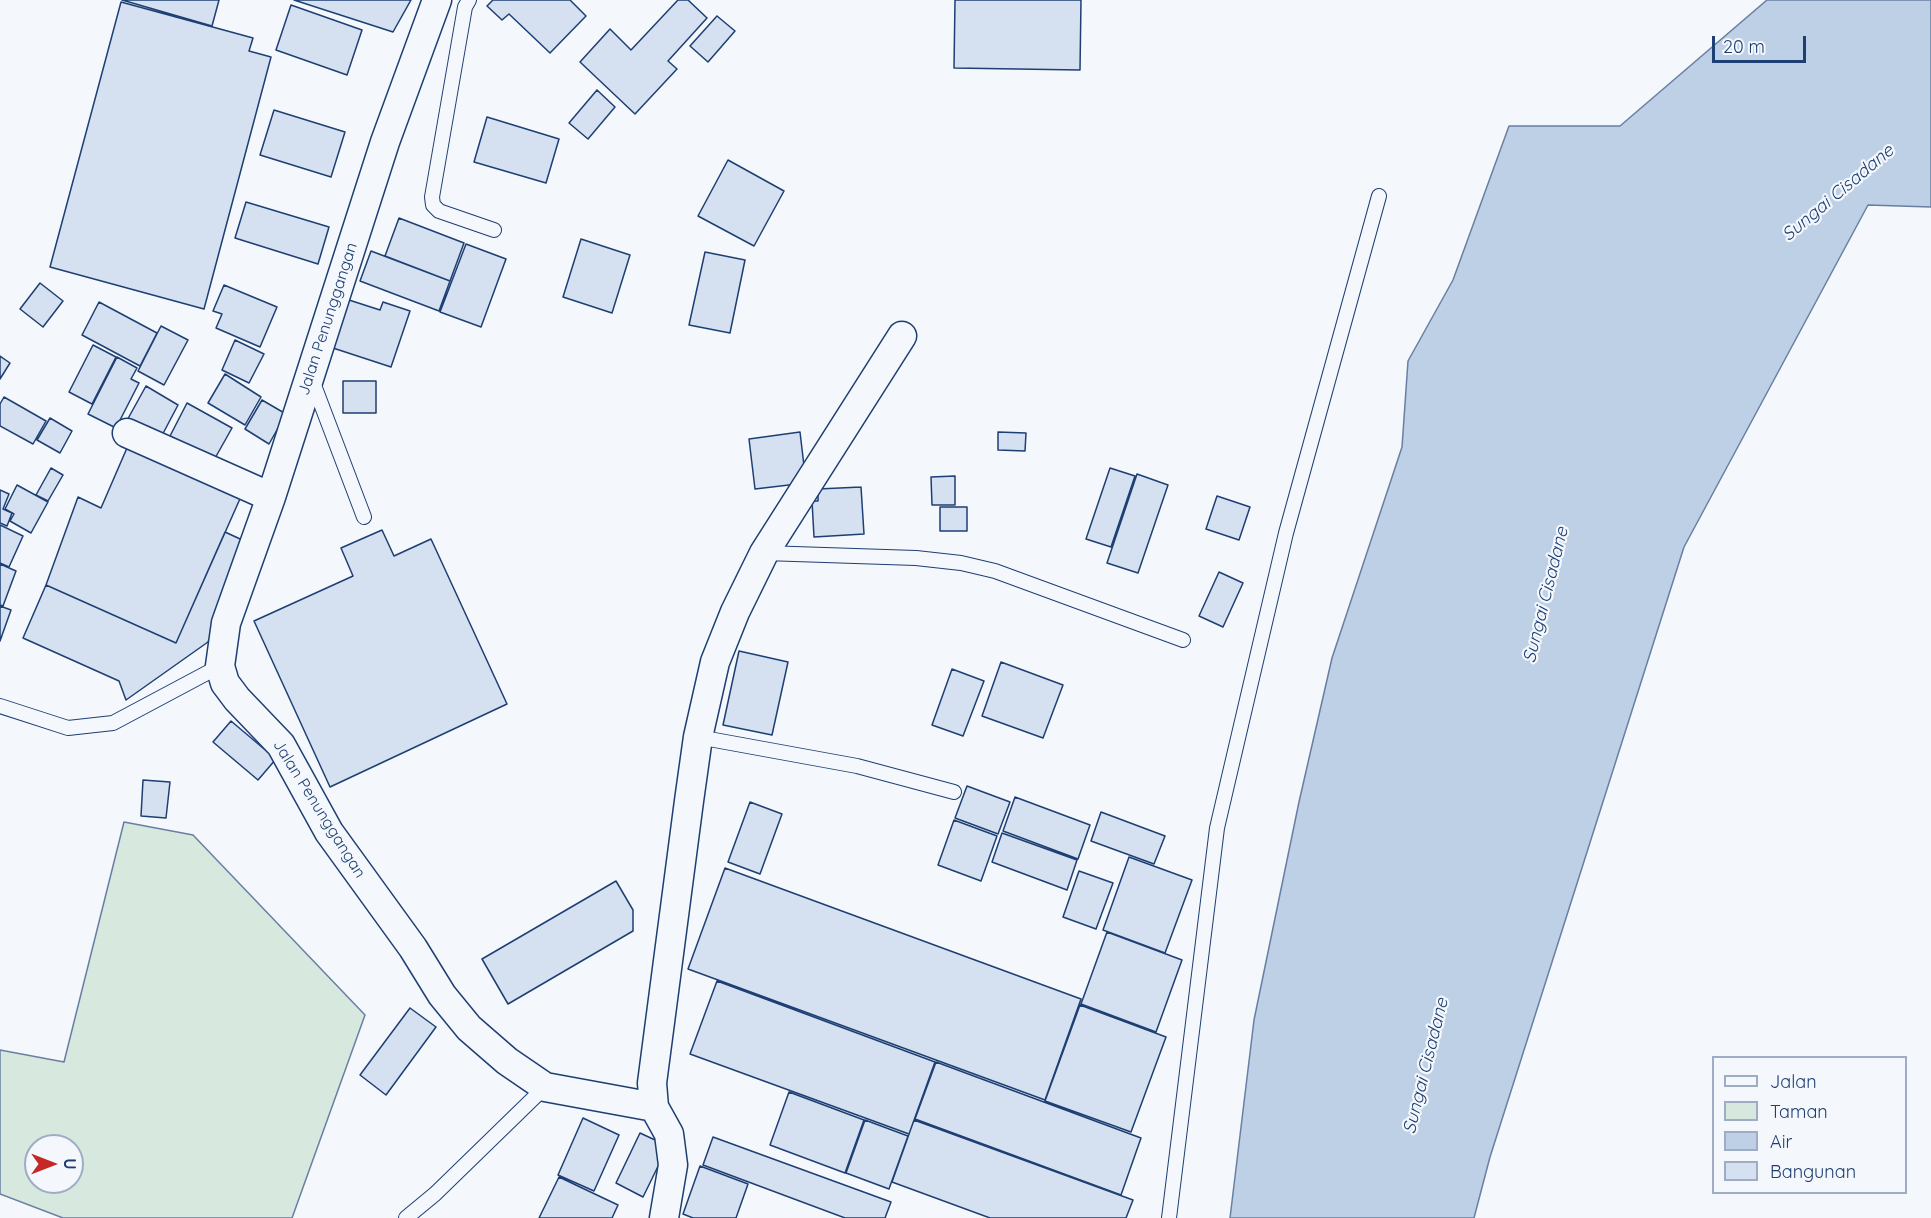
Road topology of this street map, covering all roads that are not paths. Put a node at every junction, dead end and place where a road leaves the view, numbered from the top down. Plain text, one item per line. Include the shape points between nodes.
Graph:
1 (437, 0) edge
2 (469, 0) edge
3 (1379, 196) dead end
4 (494, 230) dead end
5 (902, 336) dead end
6 (310, 375) junction
7 (127, 433) dead end
8 (271, 497) junction
9 (364, 517) dead end
10 (764, 553) junction
11 (1183, 640) dead end
12 (220, 666) junction
13 (0, 706) edge
14 (698, 737) junction
15 (954, 792) dead end
16 (545, 1087) junction
17 (654, 1107) junction
18 (406, 1218) edge
19 (664, 1218) edge
20 (1169, 1218) edge

1 - 6 street, Jalan Penunggangan via 385,141
2 - 4 lane via 432,197 439,212
3 - 20 lane via 1286,533 1216,828
5 - 10 street
6 - 8 street, Jalan Penunggangan
6 - 9 lane
7 - 8 street
8 - 12 street, Jalan Penunggangan via 226,622
10 - 11 lane via 961,563 995,571
10 - 14 street via 715,662
12 - 13 lane via 113,723 90,728 68,728
12 - 16 street, Jalan Penunggangan via 225,683 237,699 281,745 329,832 413,948 442,996 469,1028
14 - 15 lane via 834,761
14 - 17 street via 652,1083
16 - 17 street, Jalan Penunggangan
16 - 18 lane
17 - 19 street via 669,1134 673,1165

